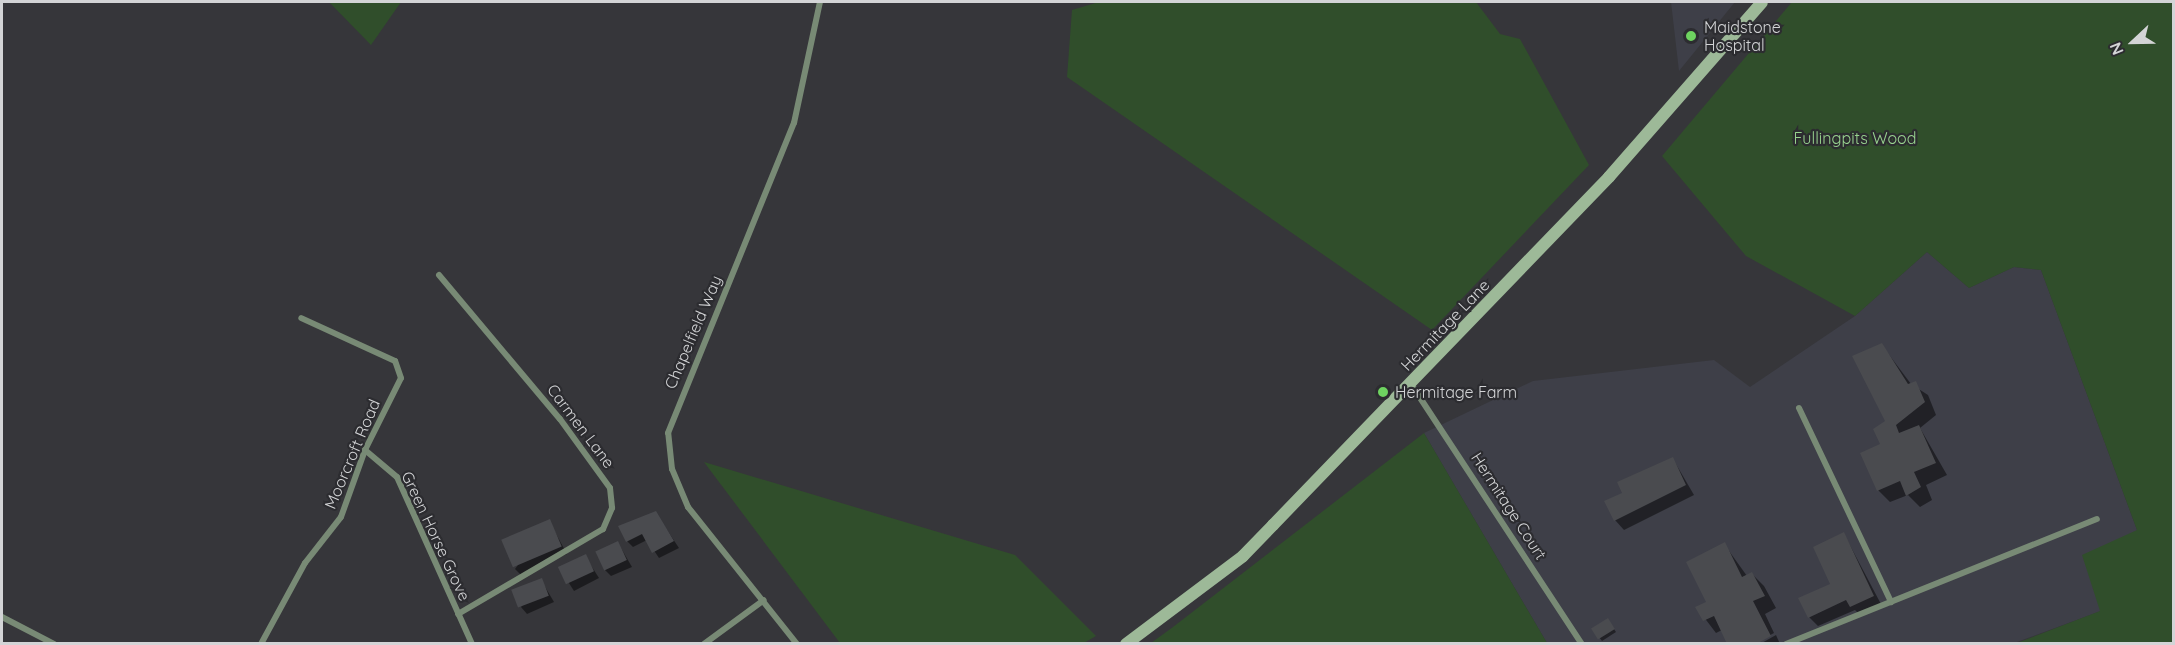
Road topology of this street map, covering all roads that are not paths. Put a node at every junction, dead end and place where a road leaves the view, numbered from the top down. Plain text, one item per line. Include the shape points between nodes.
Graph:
1 (820, 2) edge
2 (1762, 2) edge
3 (439, 275) dead end
4 (301, 318) dead end
5 (1411, 384) junction
6 (1799, 408) dead end
7 (365, 450) junction
8 (2097, 519) dead end
9 (764, 600) junction
10 (1891, 602) junction
11 (458, 614) junction
12 (2, 617) edge
13 (54, 644) edge
14 (261, 644) edge
15 (472, 644) edge
16 (704, 644) edge
17 (797, 644) edge
18 (1126, 644) edge
19 (1582, 644) edge
20 (1786, 644) edge

1 - 9 street, Chapelfield Way via 794,123 668,433 672,469 688,507
2 - 5 main road, Hermitage Lane via 1680,101
3 - 11 street, Carmen Lane via 560,419 610,488 612,508 603,529
4 - 7 street, Moorcroft Road via 402,368
5 - 18 main road, Hermitage Lane via 1243,556
5 - 19 street, Hermitage Court
6 - 10 street
7 - 11 street, Green Horse Grove via 397,477
7 - 14 street, Moorcroft Road via 341,517 305,563
8 - 10 street
9 - 16 street
9 - 17 street, Chapelfield Way
10 - 20 street
11 - 15 street, Green Horse Grove
12 - 13 street

